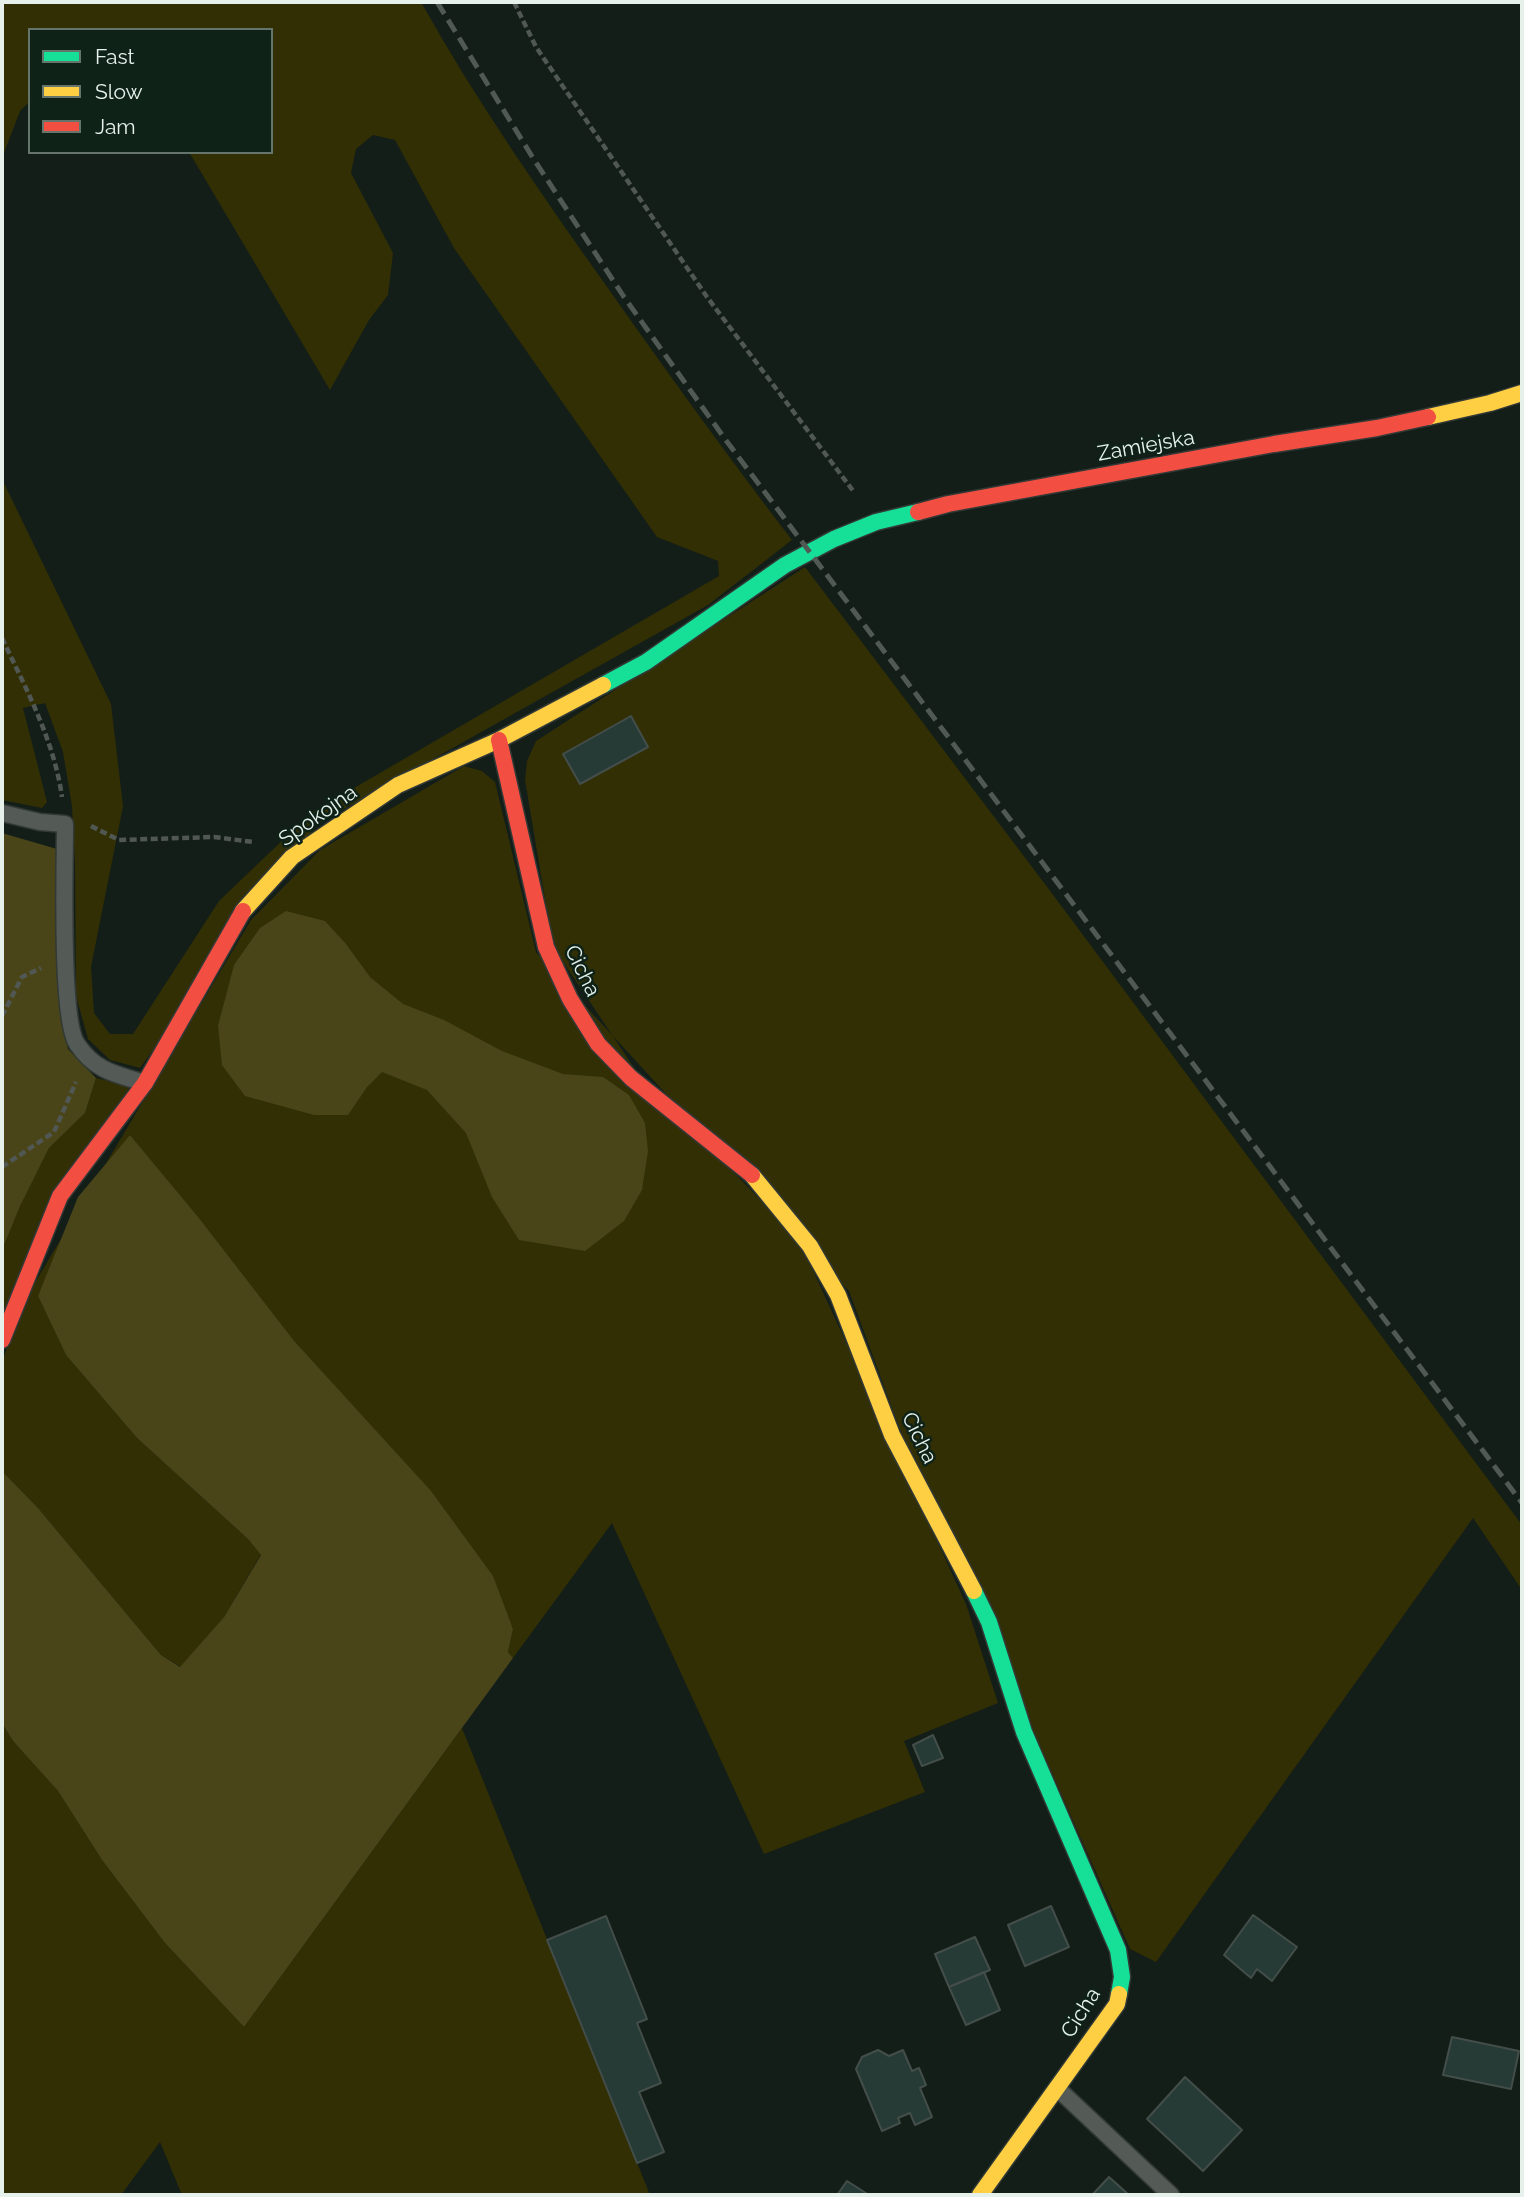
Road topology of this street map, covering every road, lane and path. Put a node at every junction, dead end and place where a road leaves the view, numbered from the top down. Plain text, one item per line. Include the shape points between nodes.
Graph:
1 (514, 2) edge
2 (1522, 393) edge
3 (876, 522) junction
4 (785, 565) joint
5 (2, 638) edge
6 (499, 740) junction
7 (2, 813) edge
8 (65, 824) junction
9 (292, 857) junction
10 (66, 956) junction
11 (2, 1016) edge
12 (87, 1055) junction
13 (145, 1083) junction
14 (2, 1167) edge
15 (2, 1340) edge
16 (1057, 2088) junction
17 (980, 2195) edge
18 (1171, 2195) edge

1 - 3 path via 536,47 707,297
2 - 3 street, Zamiejska via 1389,426 975,499
3 - 4 street, Zamiejska
4 - 6 street, Spokojna via 646,662
5 - 8 path via 58,769
6 - 9 street, Spokojna via 398,785
6 - 16 street, Cicha via 546,947 570,999 598,1044 631,1078 756,1178 810,1246 838,1295 892,1436 989,1622 1024,1732 1118,1950 1122,1977 1117,2004
7 - 8 lane
8 - 9 path via 97,828 119,840 214,837 269,844
8 - 10 lane
9 - 13 street, Spokojna via 240,915
10 - 11 path via 22,977
10 - 12 lane via 67,1010 75,1042
12 - 13 lane via 100,1069
12 - 14 path via 54,1132
13 - 15 street, Spokojna via 60,1196
16 - 17 street, Cicha
16 - 18 lane

